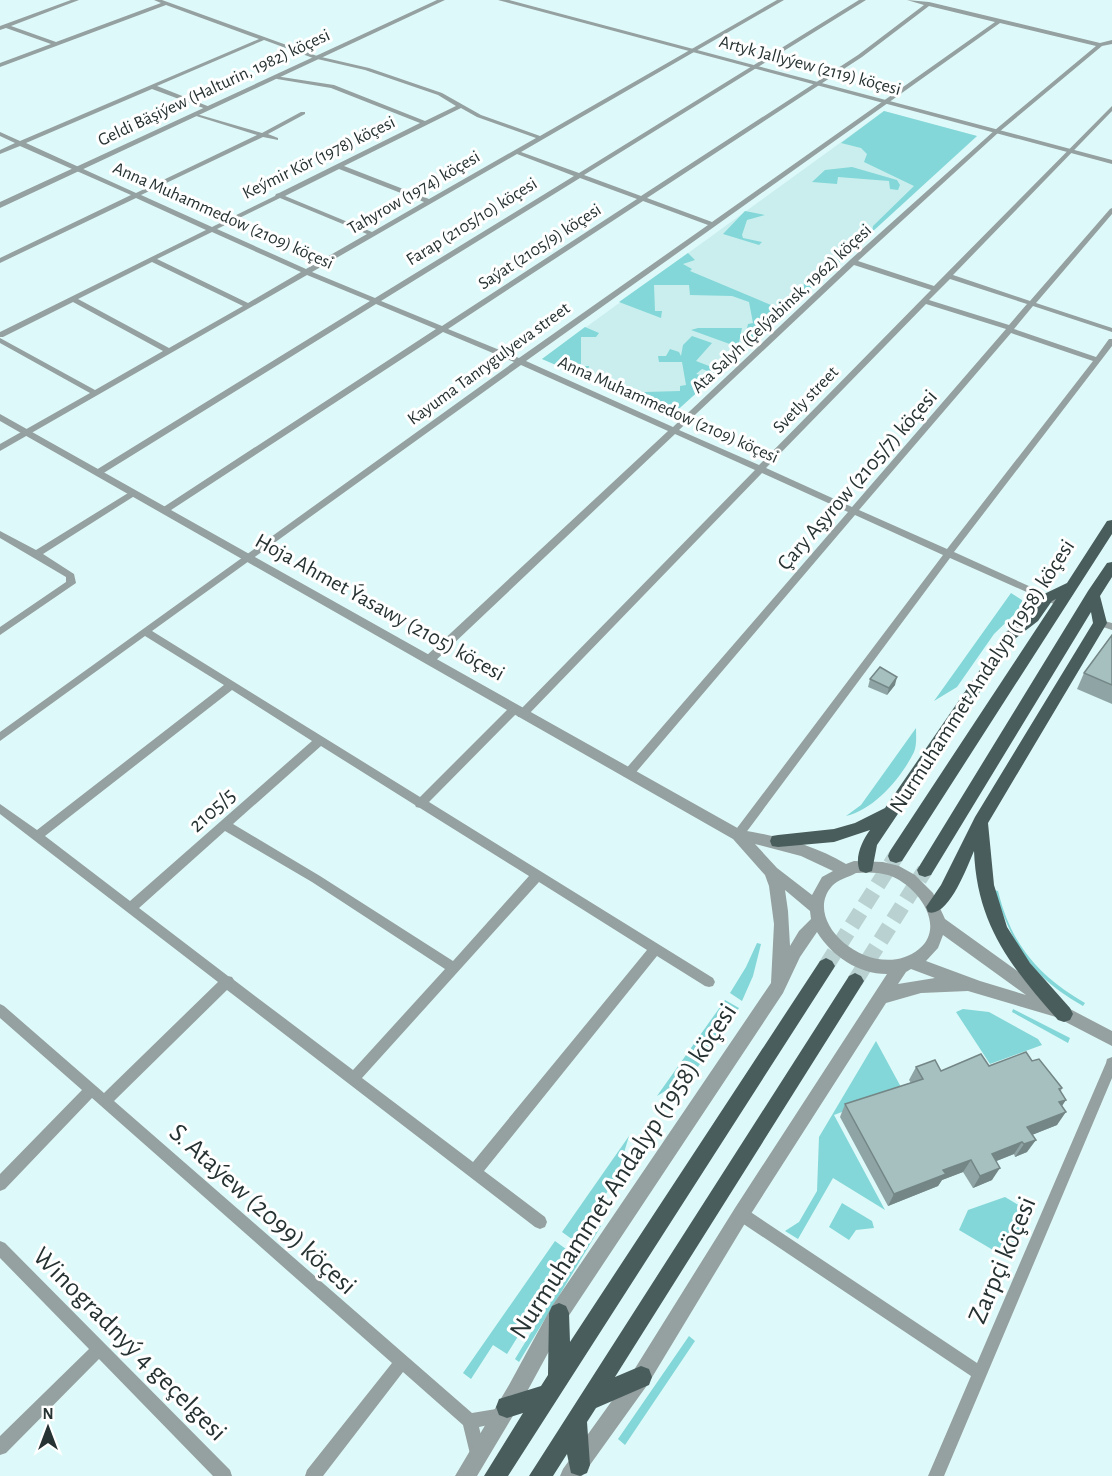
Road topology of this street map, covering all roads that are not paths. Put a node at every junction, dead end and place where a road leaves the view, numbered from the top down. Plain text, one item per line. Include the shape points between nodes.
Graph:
1 (76, 0) edge
2 (157, 0) edge
3 (442, 0) edge
4 (501, 0) edge
5 (781, 0) edge
6 (863, 0) edge
7 (910, 0) edge
8 (166, 3) junction
9 (929, 4) junction
10 (999, 21) junction
11 (3, 27) edge
12 (264, 38) junction
13 (1112, 42) edge
14 (56, 44) junction
15 (1100, 45) junction
16 (696, 51) junction
17 (315, 57) junction
18 (0, 65) edge
19 (756, 67) junction
20 (277, 77) junction
21 (818, 83) junction
22 (151, 86) junction
23 (886, 101) junction
24 (460, 106) junction
25 (208, 108) junction
26 (1112, 108) edge
27 (303, 112) dead end
28 (195, 114) junction
29 (425, 123) junction
30 (997, 130) junction
31 (263, 133) junction
32 (0, 134) edge
33 (541, 138) junction
34 (276, 139) dead end
35 (20, 143) junction
36 (1070, 150) junction
37 (0, 152) edge
38 (516, 152) junction
39 (1112, 162) edge
40 (338, 166) junction
41 (78, 168) junction
42 (577, 175) junction
43 (134, 195) junction
44 (278, 195) junction
45 (641, 198) junction
46 (430, 202) junction
47 (0, 205) edge
48 (1112, 210) edge
49 (712, 224) junction
50 (210, 229) junction
51 (372, 234) junction
52 (151, 259) junction
53 (0, 261) edge
54 (853, 262) junction
55 (306, 272) junction
56 (948, 276) junction
57 (936, 289) junction
58 (73, 299) junction
59 (375, 300) junction
60 (924, 302) junction
61 (1032, 303) junction
62 (247, 305) junction
63 (444, 328) junction
64 (1010, 329) junction
65 (1112, 330) edge
66 (0, 335) edge
67 (0, 340) edge
68 (1111, 344) edge
69 (169, 351) junction
70 (1098, 360) junction
71 (519, 362) junction
72 (95, 393) junction
73 (0, 417) edge
74 (673, 432) junction
75 (27, 433) junction
76 (0, 448) edge
77 (761, 470) junction
78 (99, 472) junction
79 (133, 493) junction
80 (165, 510) junction
81 (854, 511) junction
82 (1112, 524) edge
83 (0, 534) edge
84 (36, 554) junction
85 (948, 554) junction
86 (246, 557) junction
87 (1112, 566) edge
88 (1093, 594) junction
89 (1053, 600) junction
90 (1106, 625) edge
91 (0, 632) edge
92 (146, 632) junction
93 (1068, 634) junction
94 (1078, 659) junction
95 (429, 660) junction
96 (1049, 667) junction
97 (230, 686) junction
98 (519, 711) junction
99 (0, 737) edge
100 (319, 741) junction
101 (628, 774) junction
102 (420, 804) junction
103 (0, 808) edge
104 (893, 809) junction
105 (981, 821) junction
106 (225, 825) junction
107 (37, 836) junction
108 (738, 836) junction
109 (778, 842) junction
110 (896, 856) tunnel mouth
111 (866, 866) junction
112 (844, 870) junction
113 (925, 870) tunnel mouth
114 (772, 872) junction
115 (537, 877) junction
116 (934, 907) junction
117 (131, 908) junction
118 (818, 914) junction
119 (938, 923) junction
120 (655, 949) junction
121 (906, 964) junction
122 (826, 966) tunnel mouth
123 (454, 968) junction
124 (228, 981) junction
125 (855, 981) tunnel mouth
126 (709, 982) dead end
127 (777, 988) junction
128 (978, 988) junction
129 (879, 999) junction
130 (0, 1010) edge
131 (1064, 1014) junction
132 (1112, 1040) edge
133 (1112, 1063) edge
134 (355, 1077) junction
135 (92, 1089) junction
136 (105, 1101) junction
137 (475, 1171) junction
138 (0, 1184) edge
139 (741, 1214) junction
140 (540, 1222) dead end
141 (0, 1248) edge
142 (559, 1312) junction
143 (98, 1350) junction
144 (401, 1363) junction
145 (979, 1373) junction
146 (641, 1377) junction
147 (553, 1386) junction
148 (582, 1410) junction
149 (504, 1411) junction
150 (470, 1421) junction
151 (0, 1447) edge
152 (478, 1456) junction
153 (573, 1473) edge
154 (224, 1476) edge
155 (313, 1476) edge
156 (465, 1476) edge
157 (495, 1476) edge
158 (540, 1476) edge
159 (936, 1476) edge

1 - 11 street
2 - 8 street
3 - 17 street, Geldi Bäşiýew (Halturin, 1982) köçesi
4 - 16 street, Artyk Jallyýew (2119) köçesi
5 - 16 street, Tahyrow (1974) köçesi
6 - 19 street, Farap (2105/10) köçesi
7 - 9 street
8 - 12 street
8 - 14 street
9 - 10 street
9 - 21 street, Saýat (2105/9) köçesi
10 - 15 street
10 - 23 street, Kayuma Tanrygulyeva street
11 - 14 street
12 - 17 street
12 - 22 street
13 - 15 street, Ata Salyh (Çelýabinsk, 1962) köçesi
14 - 18 street
15 - 30 street, Ata Salyh (Çelýabinsk, 1962) köçesi
16 - 19 street, Artyk Jallyýew (2119) köçesi
16 - 33 street, Tahyrow (1974) köçesi
17 - 20 street, Geldi Bäşiýew (Halturin, 1982) köçesi
17 - 24 street via 374,71 440,94
19 - 21 street, Artyk Jallyýew (2119) köçesi
19 - 42 street, Farap (2105/10) köçesi
20 - 25 street, Geldi Bäşiýew (Halturin, 1982) köçesi
20 - 29 street via 332,86
21 - 23 street, Artyk Jallyýew (2119) köçesi
21 - 45 street, Saýat (2105/9) köçesi
22 - 25 street
22 - 35 street
23 - 30 street, Artyk Jallyýew (2119) köçesi
23 - 49 street, Kayuma Tanrygulyeva street
24 - 29 street, Keýmir Kör (1978) köçesi
24 - 33 street
25 - 28 street, Geldi Bäşiýew (Halturin, 1982) köçesi
26 - 36 street, Svetly street
27 - 31 street
28 - 31 street
28 - 41 street, Geldi Bäşiýew (Halturin, 1982) köçesi
29 - 40 street, Keýmir Kör (1978) köçesi
30 - 36 street, Artyk Jallyýew (2119) köçesi
30 - 54 street, Ata Salyh (Çelýabinsk, 1962) köçesi
31 - 34 street
31 - 43 street
32 - 35 street, Anna Muhammedow (2109) köçesi
33 - 38 street, Tahyrow (1974) köçesi
35 - 37 street
35 - 41 street, Anna Muhammedow (2109) köçesi
36 - 39 street, Artyk Jallyýew (2119) köçesi
36 - 56 street, Svetly street
38 - 42 street
38 - 46 street, Tahyrow (1974) köçesi
40 - 44 street, Keýmir Kör (1978) köçesi
40 - 46 street
41 - 43 street, Anna Muhammedow (2109) köçesi
41 - 47 street, Geldi Bäşiýew (Halturin, 1982) köçesi
42 - 45 street
42 - 59 street, Farap (2105/10) köçesi
43 - 50 street, Anna Muhammedow (2109) köçesi
43 - 53 street
44 - 50 street, Keýmir Kör (1978) köçesi
44 - 51 street
45 - 49 street
45 - 63 street, Saýat (2105/9) köçesi
46 - 51 street, Tahyrow (1974) köçesi
48 - 61 street, Çary Aşyrow (2105/7) köçesi
49 - 71 street, Kayuma Tanrygulyeva street
50 - 52 street, Keýmir Kör (1978) köçesi
50 - 55 street, Anna Muhammedow (2109) köçesi
51 - 55 street, Tahyrow (1974) köçesi
52 - 58 street, Keýmir Kör (1978) köçesi
52 - 62 street
54 - 57 street
54 - 74 street, Ata Salyh (Çelýabinsk, 1962) köçesi
55 - 59 street, Anna Muhammedow (2109) köçesi
55 - 62 street, Tahyrow (1974) köçesi
56 - 57 street, Svetly street
56 - 61 street
57 - 60 street, Svetly street
58 - 66 street, Keýmir Kör (1978) köçesi
58 - 69 street
59 - 63 street, Anna Muhammedow (2109) köçesi
59 - 78 street, Farap (2105/10) köçesi
60 - 64 street
60 - 77 street, Svetly street
61 - 64 street, Çary Aşyrow (2105/7) köçesi
61 - 65 street
62 - 69 street, Tahyrow (1974) köçesi
63 - 71 street, Anna Muhammedow (2109) köçesi
63 - 80 street, Saýat (2105/9) köçesi
64 - 70 street
64 - 81 street, Çary Aşyrow (2105/7) köçesi
67 - 72 street
68 - 70 street
69 - 72 street, Tahyrow (1974) köçesi
70 - 85 street
71 - 74 street, Anna Muhammedow (2109) köçesi
71 - 86 street, Kayuma Tanrygulyeva street
72 - 75 street, Tahyrow (1974) köçesi
73 - 75 street, Hoja Ahmet Ýasawy (2105) köçesi
74 - 77 street, Anna Muhammedow (2109) köçesi
74 - 95 street, Ata Salyh (Çelýabinsk, 1962) köçesi
75 - 76 street, Tahyrow (1974) köçesi
75 - 78 street, Hoja Ahmet Ýasawy (2105) köçesi
77 - 81 street, Anna Muhammedow (2109) köçesi
77 - 98 street, Svetly street
78 - 79 street, Hoja Ahmet Ýasawy (2105) köçesi
79 - 80 street, Hoja Ahmet Ýasawy (2105) köçesi
79 - 84 street
80 - 86 street, Hoja Ahmet Ýasawy (2105) köçesi
81 - 85 street, Anna Muhammedow (2109) köçesi
81 - 101 street, Çary Aşyrow (2105/7) köçesi
82 - 89 main road, Nurmuhammet Andalyp (1958) köçesi via 1069,587
83 - 84 street
84 - 91 street via 68,573 71,583
85 - 89 street, Anna Muhammedow (2109) köçesi
85 - 108 street
86 - 92 street, Kayuma Tanrygulyeva street
86 - 95 street, Hoja Ahmet Ýasawy (2105) köçesi
87 - 88 main road
88 - 90 main road
88 - 93 main road
89 - 104 main road via 1011,635
89 - 110 main road, Nurmuhammet Andalyp (1958) köçesi
90 - 94 main road
92 - 97 street
92 - 99 street, Kayuma Tanrygulyeva street
93 - 94 main road
93 - 96 main road
94 - 96 main road
94 - 105 main road
95 - 98 street, Hoja Ahmet Ýasawy (2105) köçesi
96 - 113 main road
97 - 100 street
97 - 107 street
98 - 101 street, Hoja Ahmet Ýasawy (2105) köçesi
98 - 102 street, Svetly street
100 - 102 street
100 - 106 street, 2105/5
101 - 108 street, Hoja Ahmet Ýasawy (2105) köçesi
102 - 115 street
103 - 107 street
104 - 109 main road via 869,825 839,836
104 - 111 main road via 869,844
105 - 116 main road via 947,890
105 - 131 main road via 982,871 997,927 1018,962
106 - 117 street, 2105/5
106 - 123 street
107 - 117 street
108 - 109 street, Hoja Ahmet Ýasawy (2105) köçesi
108 - 114 street, Hoja Ahmet Ýasawy (2105) köçesi
109 - 112 street, Hoja Ahmet Ýasawy (2105) köçesi via 817,855
111 - 112 street
111 - 116 street via 889,869 910,879
112 - 118 street via 827,881 818,897
114 - 118 street, Hoja Ahmet Ýasawy (2105) köçesi
114 - 127 street via 784,920
115 - 120 street
115 - 123 street
116 - 119 street
117 - 124 street
118 - 121 street via 833,945 853,959 877,966
118 - 127 street, Nurmuhammet Andalyp (1958) köçesi via 799,942
119 - 121 street via 934,942 921,957
119 - 131 street
120 - 126 street
120 - 137 street
121 - 128 street
121 - 129 street
122 - 147 main road
123 - 134 street
124 - 134 street
124 - 136 street
125 - 148 main road
127 - 142 street, Nurmuhammet Andalyp (1958) köçesi
128 - 129 street via 927,983
128 - 131 street
129 - 139 street
130 - 135 street, S. Ataýew (2099) köçesi
131 - 132 street
133 - 145 street, Zarpçi köçesi
134 - 137 street
135 - 136 street, S. Ataýew (2099) köçesi
135 - 138 street
136 - 144 street, S. Ataýew (2099) köçesi
137 - 140 street
139 - 145 street
139 - 146 street
141 - 143 street, Winogradnyý 4 geçelgesi
142 - 147 main road
142 - 149 street, Nurmuhammet Andalyp (1958) köçesi
143 - 151 street
143 - 154 street, Winogradnyý 4 geçelgesi
144 - 150 street, S. Ataýew (2099) köçesi
144 - 155 street
145 - 159 street, Zarpçi köçesi
146 - 148 main road
146 - 153 street
147 - 149 main road
147 - 157 main road
148 - 153 main road
148 - 158 main road
149 - 150 street
149 - 152 street, Nurmuhammet Andalyp (1958) köçesi
150 - 152 street
152 - 156 street, Nurmuhammet Andalyp (1958) köçesi

